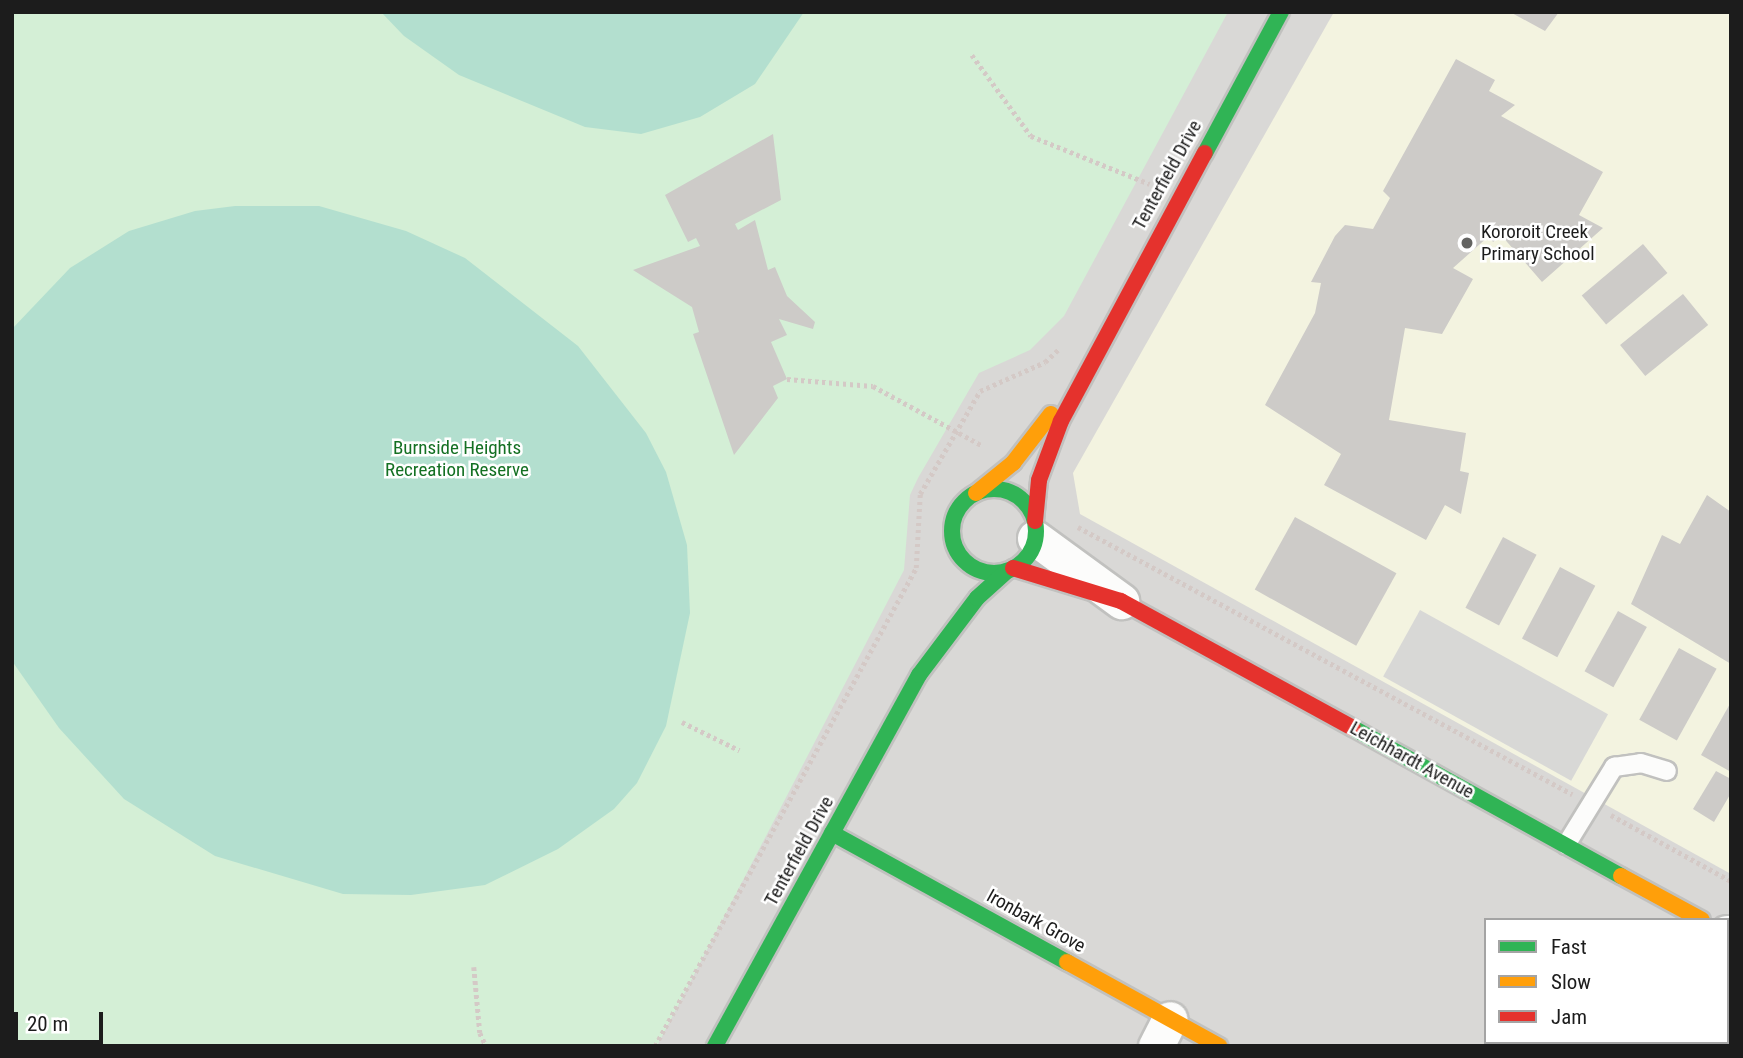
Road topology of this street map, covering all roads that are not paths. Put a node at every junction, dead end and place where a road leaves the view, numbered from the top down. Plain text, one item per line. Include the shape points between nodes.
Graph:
1 (1281, 12) edge
2 (1091, 358) junction
3 (975, 494) junction
4 (1035, 530) junction
5 (956, 545) junction
6 (1010, 569) junction
7 (951, 575) dead end
8 (1121, 601) junction
9 (943, 611) dead end
10 (919, 676) junction
11 (1667, 771) dead end
12 (832, 833) junction
13 (1566, 845) junction
14 (1698, 918) edge
15 (1163, 1032) edge
16 (715, 1046) edge
17 (1219, 1046) edge

1 - 2 street, Tenterfield Drive
2 - 3 street, Tenterfield Drive via 1013,463
2 - 4 street, Tenterfield Drive via 1049,449 1039,480
3 - 4 street via 1012,493
3 - 5 street via 957,513
4 - 6 street via 1029,554
4 - 8 street, Leichhardt Avenue
5 - 6 street via 977,569
5 - 7 street
6 - 8 street, Leichhardt Avenue
6 - 10 street, Tenterfield Drive via 977,598
8 - 13 street, Leichhardt Avenue
9 - 10 street, Tenterfield Drive
10 - 12 street, Tenterfield Drive
11 - 13 lane via 1641,763 1614,767
12 - 15 street, Ironbark Grove
12 - 16 street, Tenterfield Drive
13 - 14 street, Leichhardt Avenue
15 - 17 street, Ironbark Grove

